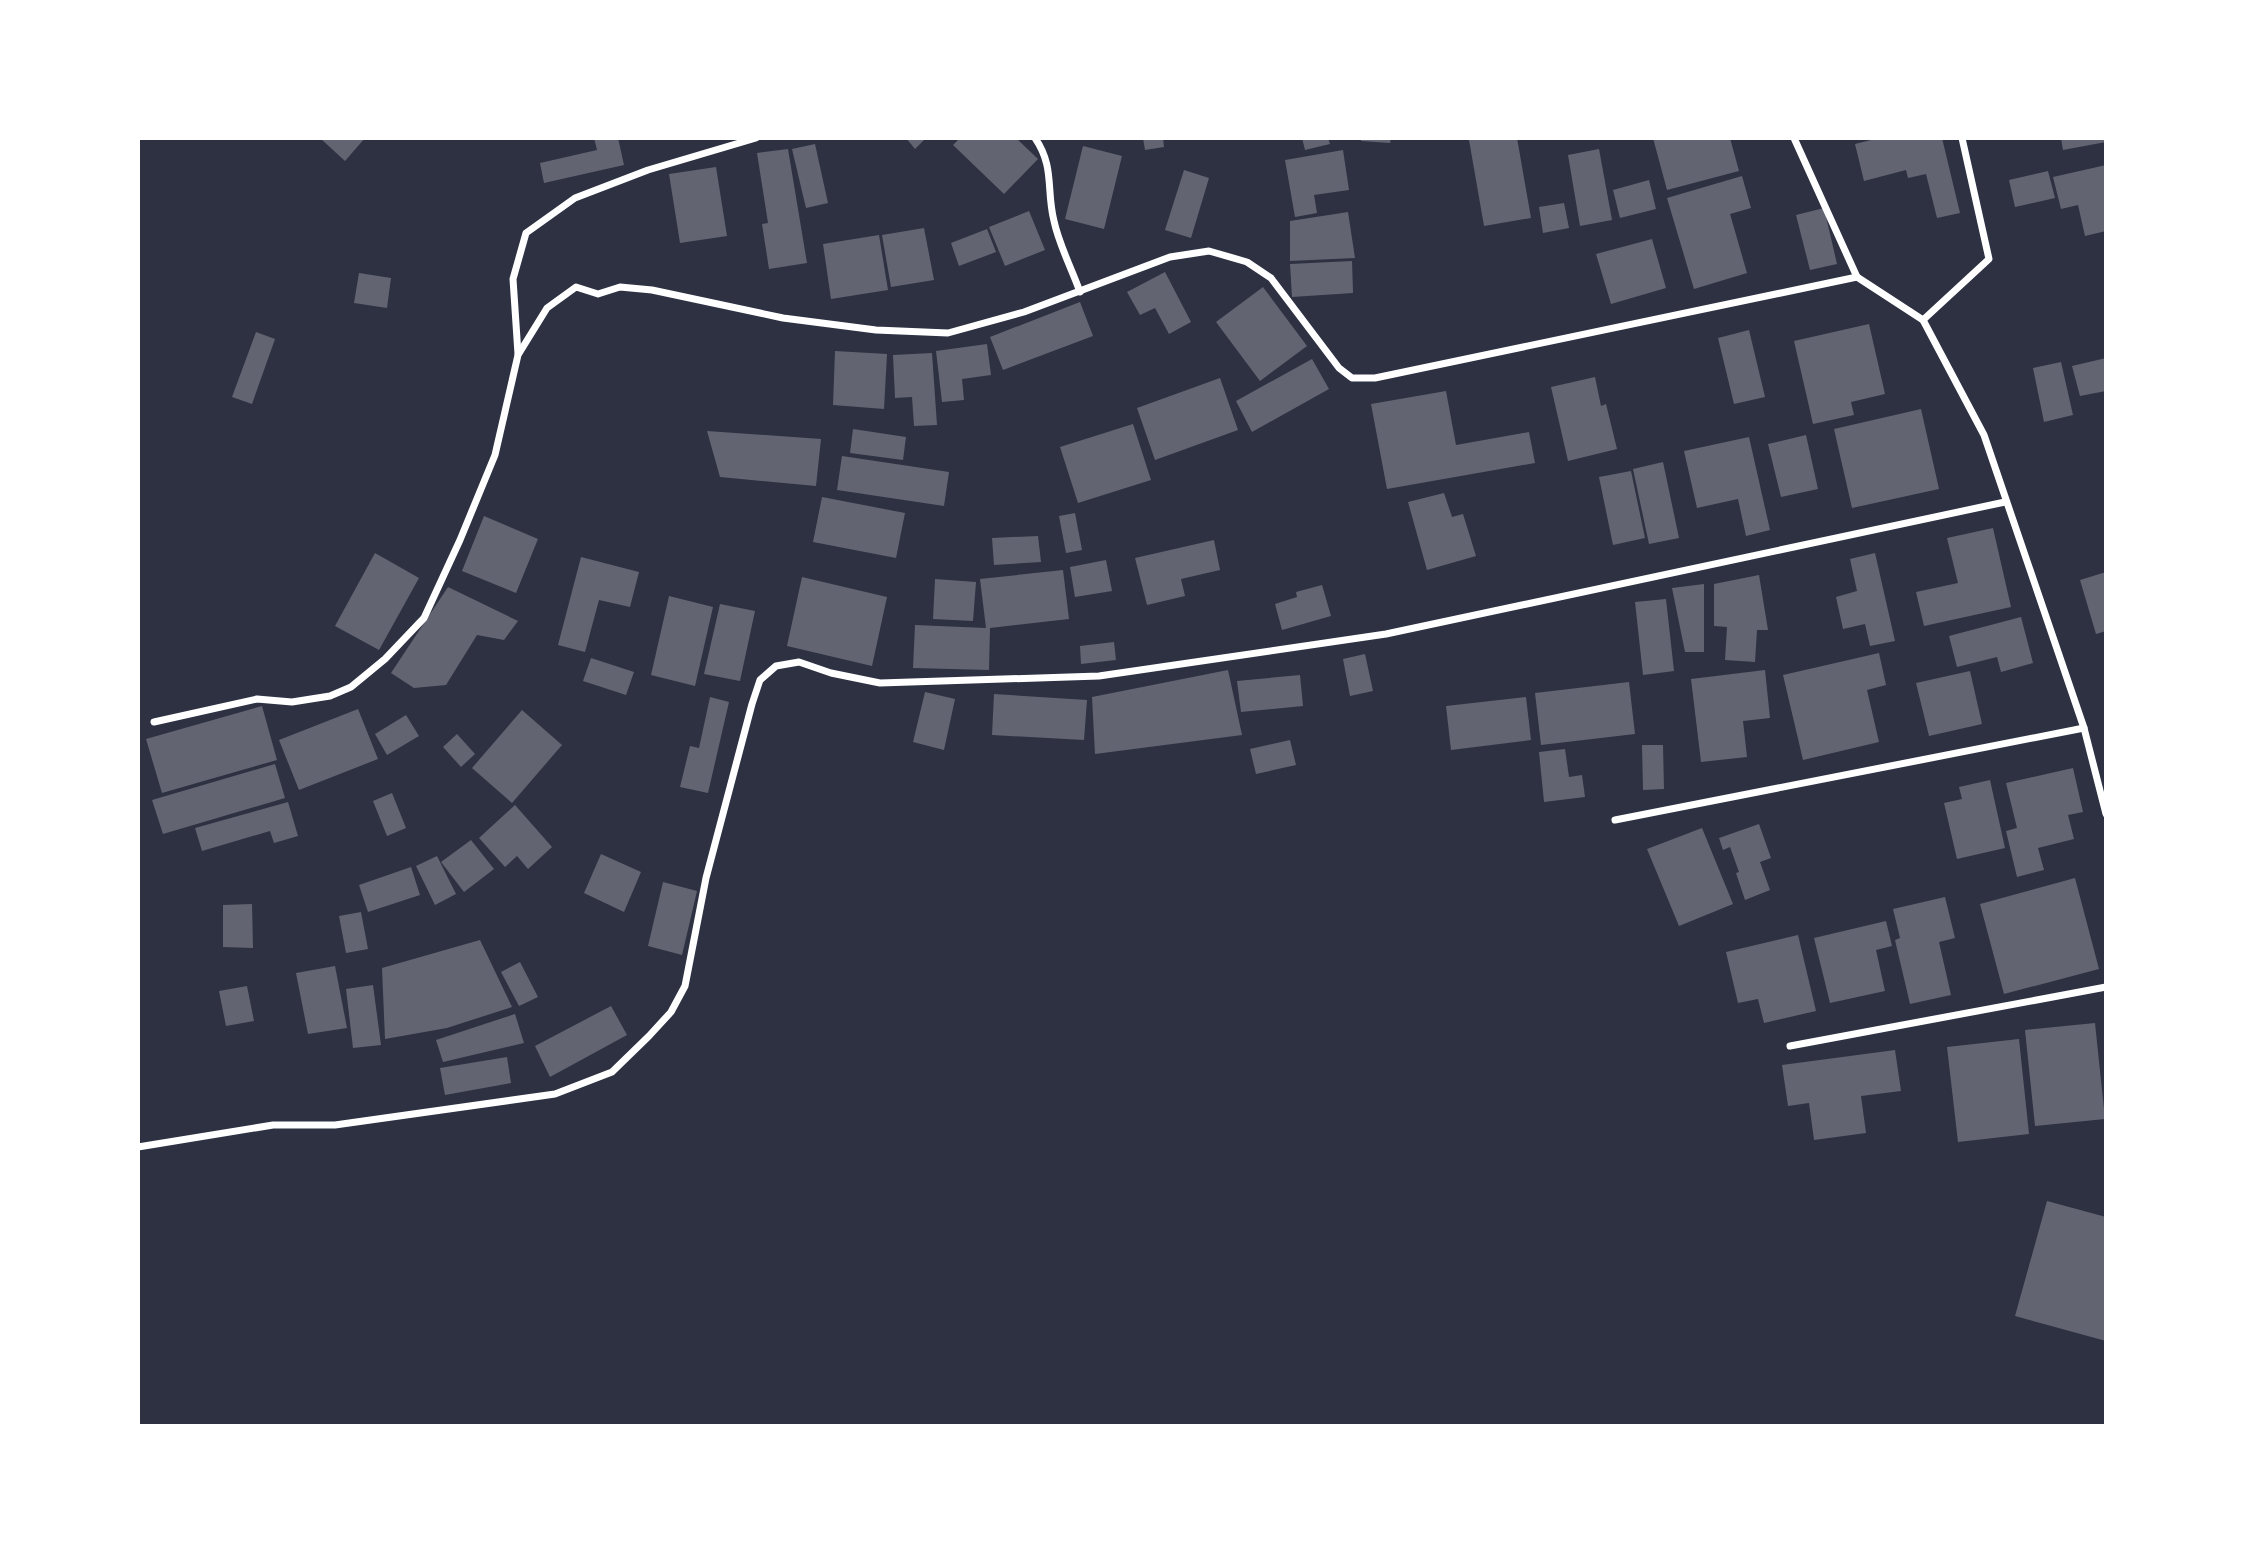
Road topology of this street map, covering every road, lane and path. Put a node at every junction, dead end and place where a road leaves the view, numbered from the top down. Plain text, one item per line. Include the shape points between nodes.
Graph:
1 (756, 138) edge
2 (1035, 138) edge
3 (1794, 138) edge
4 (1962, 138) edge
5 (1857, 277) junction
6 (1080, 292) junction
7 (1923, 320) junction
8 (518, 355) junction
9 (2005, 502) junction
10 (154, 722) dead end
11 (2084, 728) junction
12 (2102, 782) edge
13 (2106, 814) edge
14 (1615, 820) dead end
15 (2106, 987) edge
16 (1790, 1046) dead end
17 (138, 1147) edge

1 - 8 street via 648,170 575,198 526,233 513,279
2 - 6 street via 1045,152 1055,225
3 - 5 street
4 - 7 street via 1989,259
5 - 6 street via 1375,378 1352,378 1339,368 1271,278 1247,262 1209,251 1170,257
5 - 7 street
6 - 8 street via 948,333 876,330 783,318 652,290 620,288 598,294 576,287 547,308
7 - 9 street via 1984,435
8 - 10 street via 495,455 460,540 424,618 385,659 351,687 330,696 292,702 257,699
9 - 11 street
9 - 17 street via 1386,634 1099,676 880,683 799,662 776,666 760,680 752,704 706,878 685,986 671,1012 612,1072 555,1094 335,1125 272,1125
11 - 12 street
11 - 14 street
12 - 13 street
15 - 16 street

